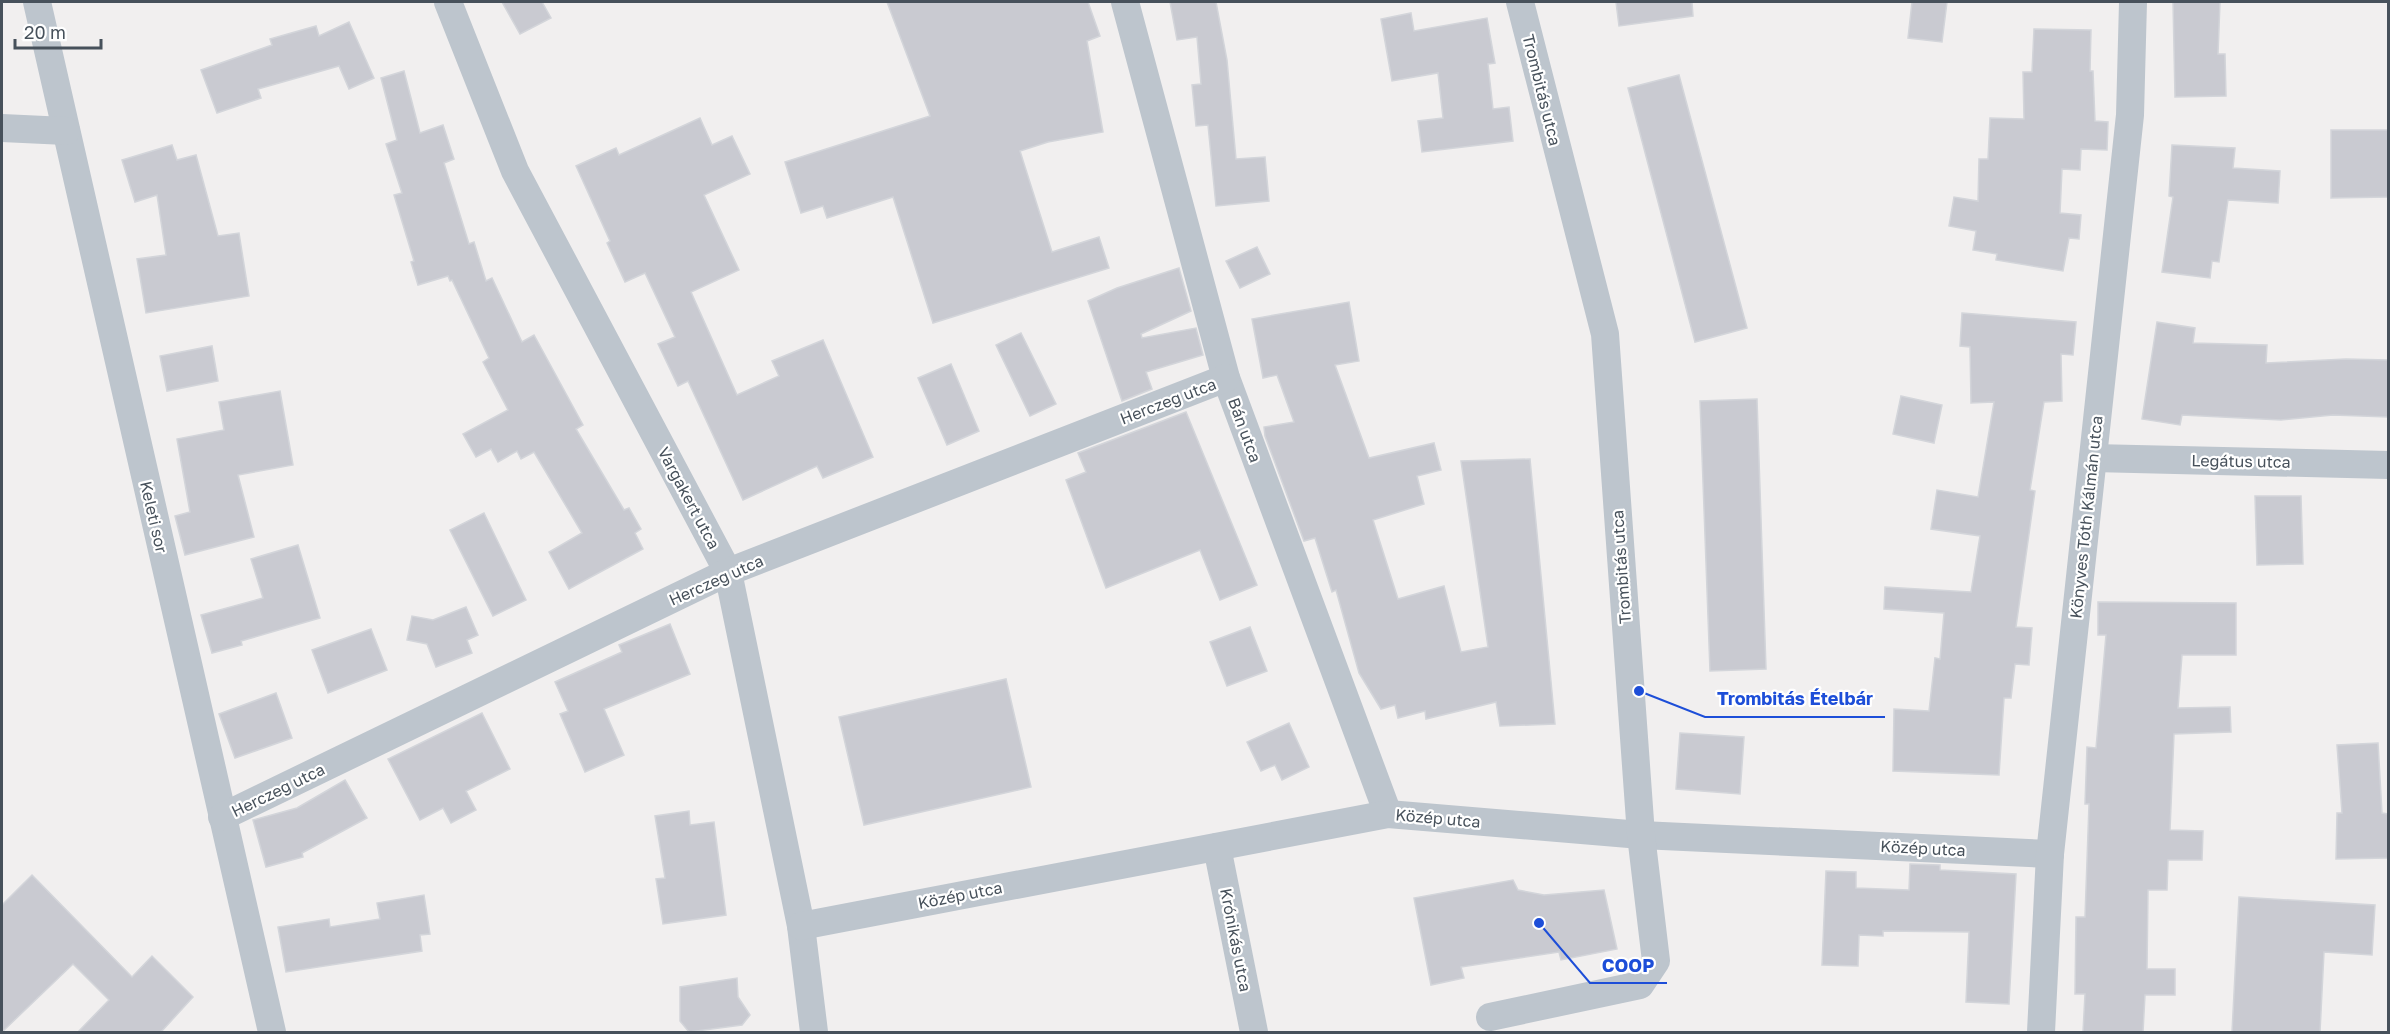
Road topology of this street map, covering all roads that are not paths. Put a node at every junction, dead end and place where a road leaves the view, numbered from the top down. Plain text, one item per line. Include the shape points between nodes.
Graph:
1 (37, 2) edge
2 (448, 2) edge
3 (1125, 2) edge
4 (1520, 2) edge
5 (2133, 2) edge
6 (2, 128) edge
7 (66, 130) junction
8 (1226, 378) junction
9 (2093, 458) junction
10 (2388, 465) edge
11 (728, 572) junction
12 (1388, 814) junction
13 (222, 817) junction
14 (1641, 835) junction
15 (1217, 847) junction
16 (2050, 854) junction
17 (801, 926) junction
18 (1490, 1017) dead end
19 (272, 1032) edge
20 (814, 1032) edge
21 (1254, 1032) edge
22 (2041, 1032) edge

1 - 7 street, Keleti sor
2 - 11 street, Vargakert utca via 515,171
3 - 8 street, Bán utca
4 - 14 street, Trombitás utca via 1605,334
5 - 9 street, Könyves Tóth Kálmán utca via 2130,116
6 - 7 street
7 - 13 street, Keleti sor
8 - 11 street, Herczeg utca
8 - 12 street, Bán utca
9 - 10 street, Legátus utca
9 - 16 street, Könyves Tóth Kálmán utca
11 - 13 street, Herczeg utca
11 - 17 street, Vargakert utca
12 - 14 street, Közép utca
12 - 15 street, Közép utca
13 - 19 street, Keleti sor
14 - 16 street, Közép utca
14 - 18 street, Trombitás utca via 1656,961 1640,985
15 - 17 street, Közép utca
15 - 21 street, Krónikás utca
16 - 22 street, Könyves Tóth Kálmán utca
17 - 20 street, Vargakert utca

